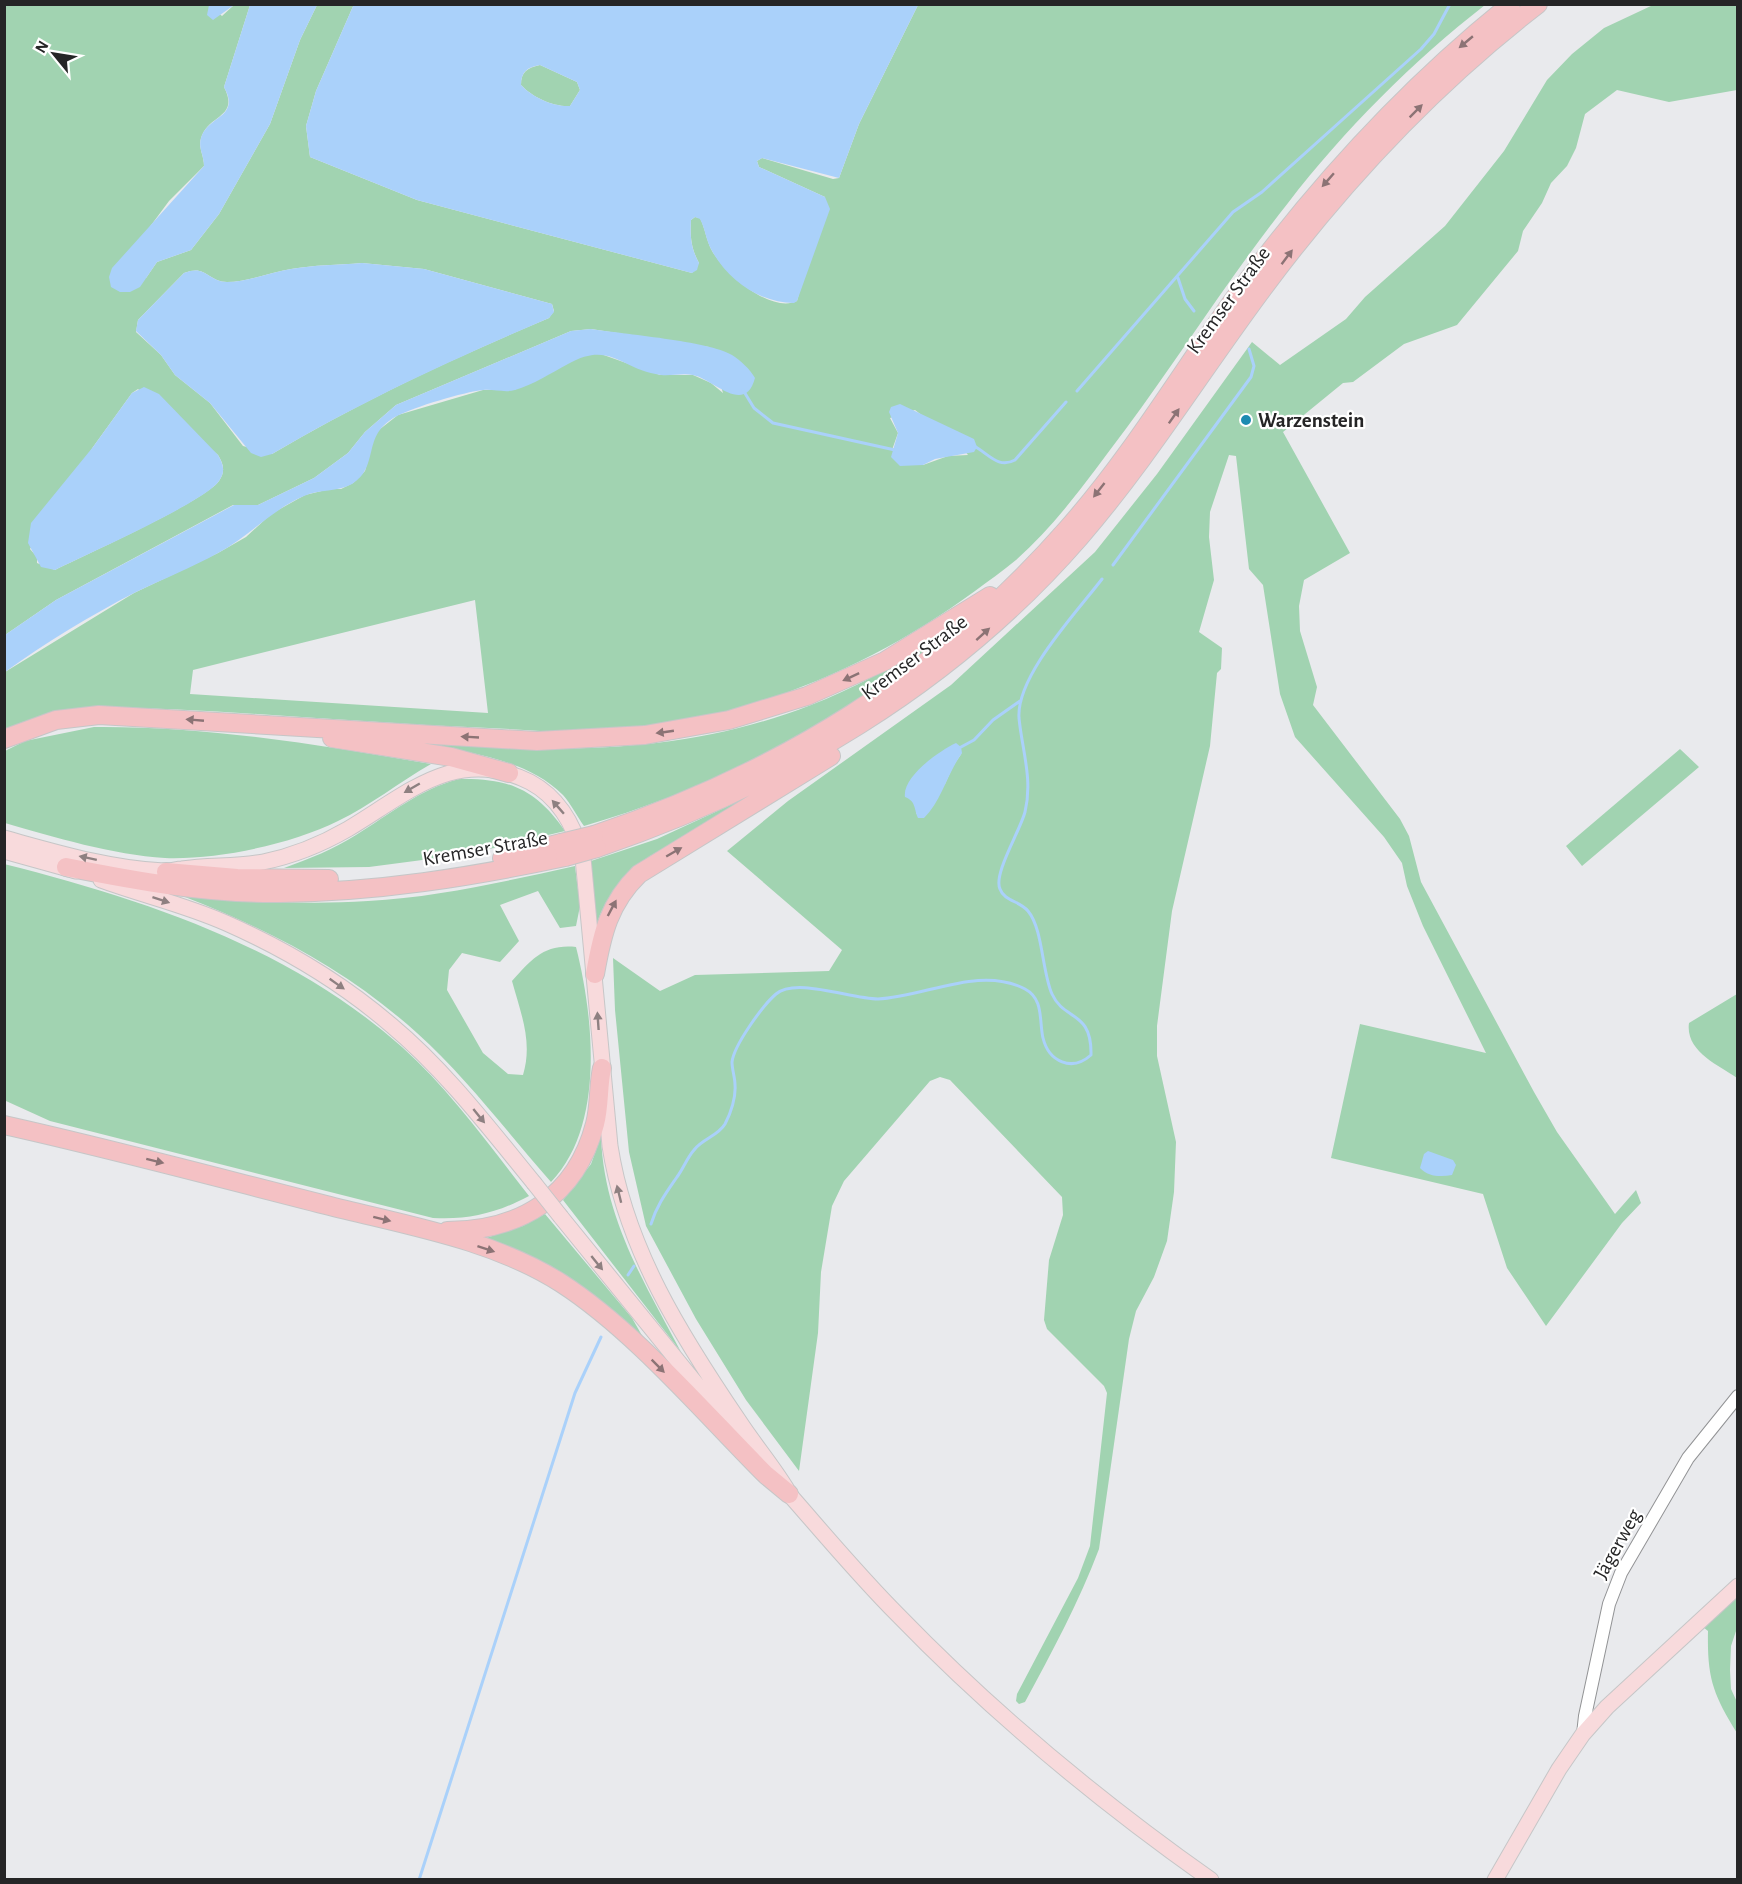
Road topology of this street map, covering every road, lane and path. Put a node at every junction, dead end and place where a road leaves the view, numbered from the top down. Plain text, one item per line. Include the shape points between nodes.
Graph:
1 (1511, 4) edge
2 (1538, 4) edge
3 (1068, 539) junction
4 (1027, 572) junction
5 (938, 672) junction
6 (253, 725) junction
7 (4, 739) edge
8 (509, 773) junction
9 (4, 837) edge
10 (596, 841) junction
11 (563, 850) junction
12 (4, 851) edge
13 (66, 867) junction
14 (166, 872) junction
15 (595, 974) junction
16 (602, 1068) junction
17 (4, 1113) edge
18 (4, 1125) edge
19 (63, 1138) junction
20 (430, 1231) junction
21 (1737, 1396) edge
22 (789, 1494) junction
23 (1737, 1586) edge
24 (1583, 1734) junction
25 (1211, 1880) edge
26 (1495, 1880) edge

1 -> 3 highway, Kremser Straße via 1414,89 1306,206 1235,298
3 -> 2 highway, Kremser Straße via 1140,463 1256,298 1332,201 1425,102
3 - 4 highway, Kremser Straße
5 -> 3 highway, Kremser Straße via 1006,613
4 -> 6 highway via 930,634 845,680 771,708 689,729 609,739 537,741
4 - 10 highway, Kremser Straße via 945,647 825,732 688,802
5 - 10 highway, Kremser Straße via 846,734 774,776 691,814
15 -> 5 highway via 608,915 639,874 828,759
6 -> 7 highway via 99,715 56,720
6 - 8 highway via 450,757
8 -> 14 main road via 471,769 436,776 347,829 295,853 238,866
15 -> 8 main road via 586,879 574,829 545,793
14 -> 9 main road via 86,858
10 - 11 highway, Kremser Straße, bridge
11 - 13 highway, Kremser Straße via 468,877 367,889 278,893 132,880
11 - 14 highway, Kremser Straße via 363,877 267,879
12 - 13 main road
13 -> 22 main road, bridge via 223,922 299,960 391,1025 474,1110
16 -> 15 main road
16 - 20 highway via 591,1138 561,1189 531,1212 503,1225 468,1231
22 -> 16 main road via 695,1354 639,1250 615,1176
17 - 19 highway
18 - 19 highway
19 -> 20 highway
20 -> 22 highway via 514,1258 580,1296 623,1332
21 - 24 street, Jägerweg via 1688,1458 1614,1589
22 - 25 main road via 889,1606 997,1711 1104,1800
23 - 24 main road
24 - 26 main road

